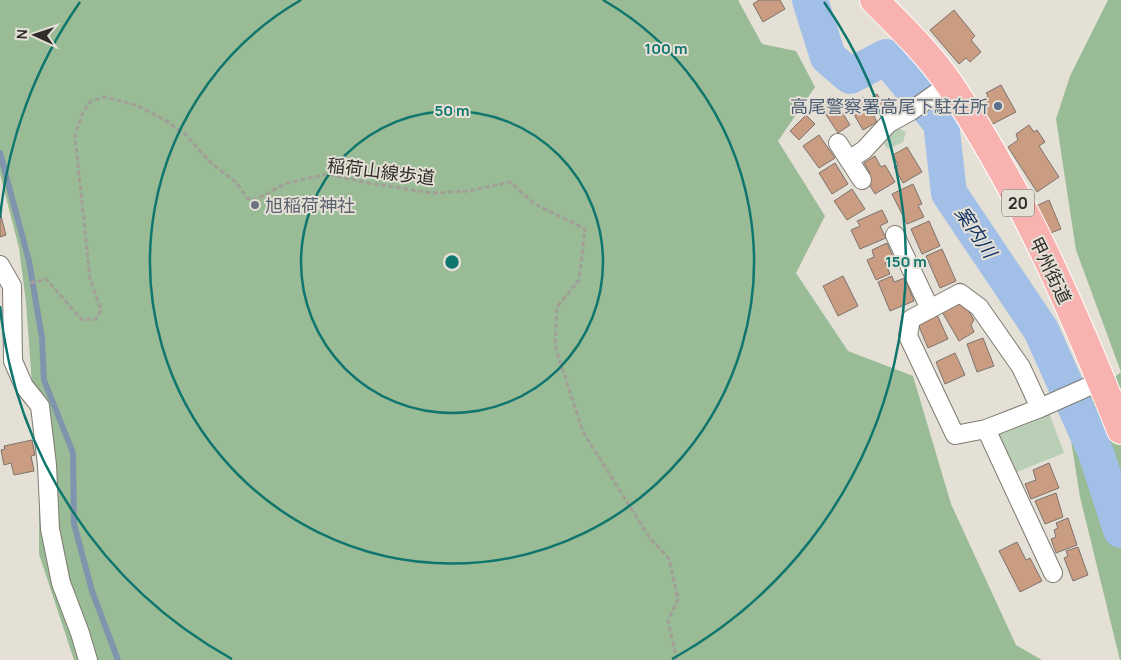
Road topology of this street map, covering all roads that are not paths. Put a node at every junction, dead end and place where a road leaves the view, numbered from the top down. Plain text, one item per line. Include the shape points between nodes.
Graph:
1 (874, 0) edge
2 (941, 90) junction
3 (838, 143) dead end
4 (849, 160) junction
5 (862, 180) dead end
6 (895, 235) dead end
7 (0, 266) edge
8 (930, 308) junction
9 (1093, 385) junction
10 (1046, 405) junction
11 (986, 429) junction
12 (1121, 430) edge
13 (1053, 573) dead end
14 (88, 660) edge

1 - 2 highway, 甲州街道 / 20
2 - 4 street via 888,123 864,150
2 - 9 highway, 甲州街道 / 20 via 993,156 1036,237 1086,342
3 - 4 street
4 - 5 street
6 - 8 street
7 - 14 street via 12,286 13,361 24,386 40,406 50,529 61,583
8 - 10 street via 960,293 979,307
8 - 11 street via 911,318 908,336 956,436
9 - 10 street
9 - 12 highway, 甲州街道 / 20
10 - 11 street
11 - 13 street

